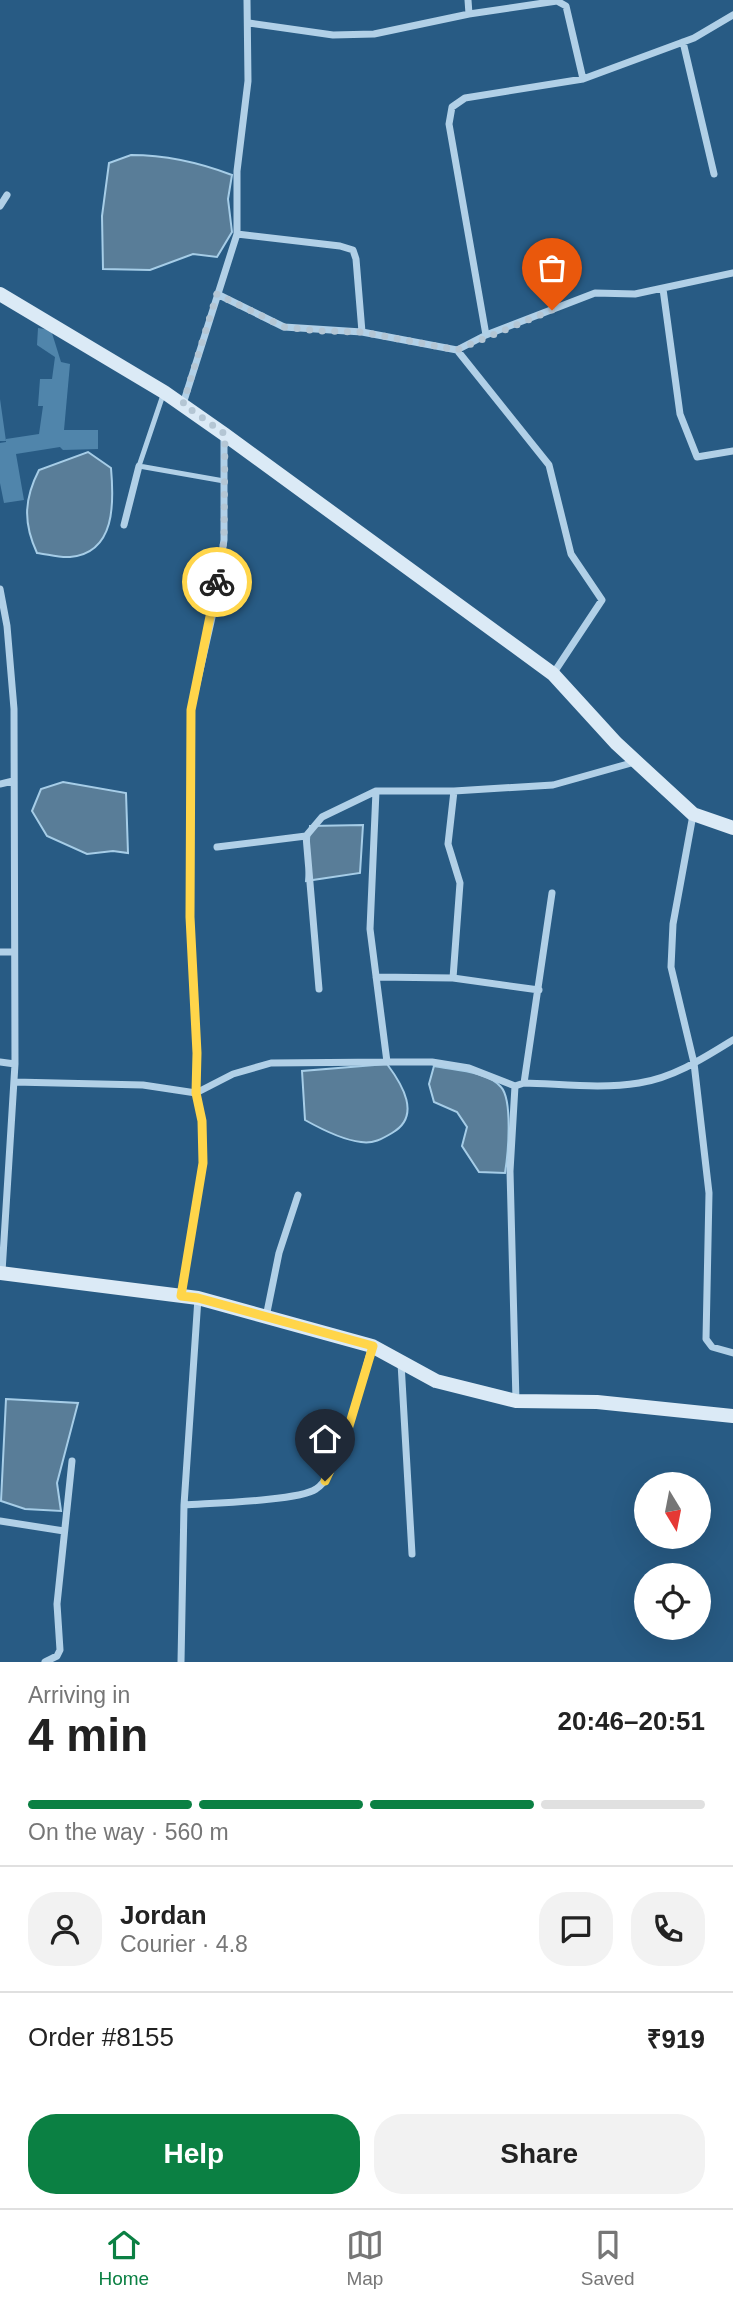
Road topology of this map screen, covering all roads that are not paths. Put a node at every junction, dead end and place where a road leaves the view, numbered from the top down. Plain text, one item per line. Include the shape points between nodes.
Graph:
1 (247, 0) edge
2 (468, 0) edge
3 (469, 14) junction
4 (733, 15) edge
5 (249, 23) junction
6 (683, 42) junction
7 (583, 79) junction
8 (714, 174) dead end
9 (7, 195) dead end
10 (0, 206) edge
11 (237, 234) junction
12 (733, 273) edge
13 (663, 289) junction
14 (0, 294) edge
15 (217, 294) junction
16 (362, 332) junction
17 (486, 335) junction
18 (457, 350) junction
19 (164, 392) junction
20 (183, 404) junction
21 (225, 434) junction
22 (733, 452) edge
23 (139, 466) junction
24 (224, 481) junction
25 (124, 525) dead end
26 (0, 589) edge
27 (553, 674) junction
28 (636, 762) junction
29 (13, 781) junction
30 (0, 784) edge
31 (376, 791) junction
32 (454, 791) junction
33 (693, 814) junction
34 (733, 828) edge
35 (306, 836) junction
36 (217, 847) dead end
37 (552, 893) dead end
38 (0, 952) edge
39 (13, 952) junction
40 (376, 977) junction
41 (453, 978) junction
42 (319, 989) dead end
43 (539, 990) junction
44 (733, 1040) edge
45 (0, 1062) edge
46 (387, 1062) junction
47 (15, 1063) junction
48 (694, 1063) junction
49 (14, 1082) junction
50 (524, 1083) junction
51 (515, 1086) junction
52 (196, 1093) junction
53 (298, 1195) dead end
54 (1, 1272) edge
55 (181, 1296) junction
56 (198, 1298) junction
57 (266, 1317) junction
58 (373, 1346) junction
59 (733, 1353) edge
60 (401, 1362) junction
61 (516, 1401) junction
62 (733, 1416) edge
63 (72, 1461) dead end
64 (184, 1505) junction
65 (0, 1521) edge
66 (64, 1531) junction
67 (412, 1554) dead end
68 (45, 1662) edge
69 (181, 1662) edge

1 - 5 street
2 - 3 street
3 - 5 street via 352,36
3 - 7 street via 562,3
4 - 6 street
5 - 11 street via 236,188
6 - 7 street
6 - 8 street
7 - 17 street via 465,98 452,107 449,124 455,167
9 - 10 street
11 - 15 street
11 - 16 street via 353,250
12 - 13 street
13 - 17 street via 595,293
13 - 22 street via 680,414 697,457
14 - 19 street
15 - 16 street via 284,327
15 - 20 street
16 - 18 street
17 - 18 street
18 - 27 street via 549,465 571,554 602,600
19 - 20 street
19 - 23 lane
20 - 21 street
21 - 24 street
21 - 27 street
23 - 24 lane
23 - 25 street
24 - 52 street via 224,540 191,710 190,917
26 - 29 street via 14,709
27 - 28 street
28 - 32 street via 552,785
28 - 33 street
29 - 30 street
29 - 39 street
31 - 32 street
31 - 35 street via 322,817
31 - 40 street via 370,929
32 - 41 street via 448,844 460,883
33 - 34 street
33 - 48 street via 673,924 671,967
35 - 36 street
35 - 42 street
37 - 43 street
38 - 39 street
39 - 47 street
40 - 41 street
40 - 46 street
41 - 43 street
43 - 50 street
44 - 48 street
45 - 47 street
46 - 51 street via 469,1068
46 - 52 street via 271,1063 233,1074
47 - 49 street
48 - 50 street via 640,1083
48 - 59 street via 709,1193 706,1339 712,1347
49 - 52 street via 143,1085
49 - 54 street
50 - 51 street
51 - 61 street via 510,1171
52 - 55 street via 203,1163
53 - 57 street via 279,1253
54 - 55 street
55 - 56 street
56 - 57 street
56 - 64 street
57 - 58 street
58 - 60 street
58 - 64 street via 346,1436 318,1488 294,1496
60 - 61 street via 436,1381
60 - 67 street
61 - 62 street via 597,1402
63 - 66 street
64 - 69 street
65 - 66 street
66 - 68 street via 57,1612 60,1650

